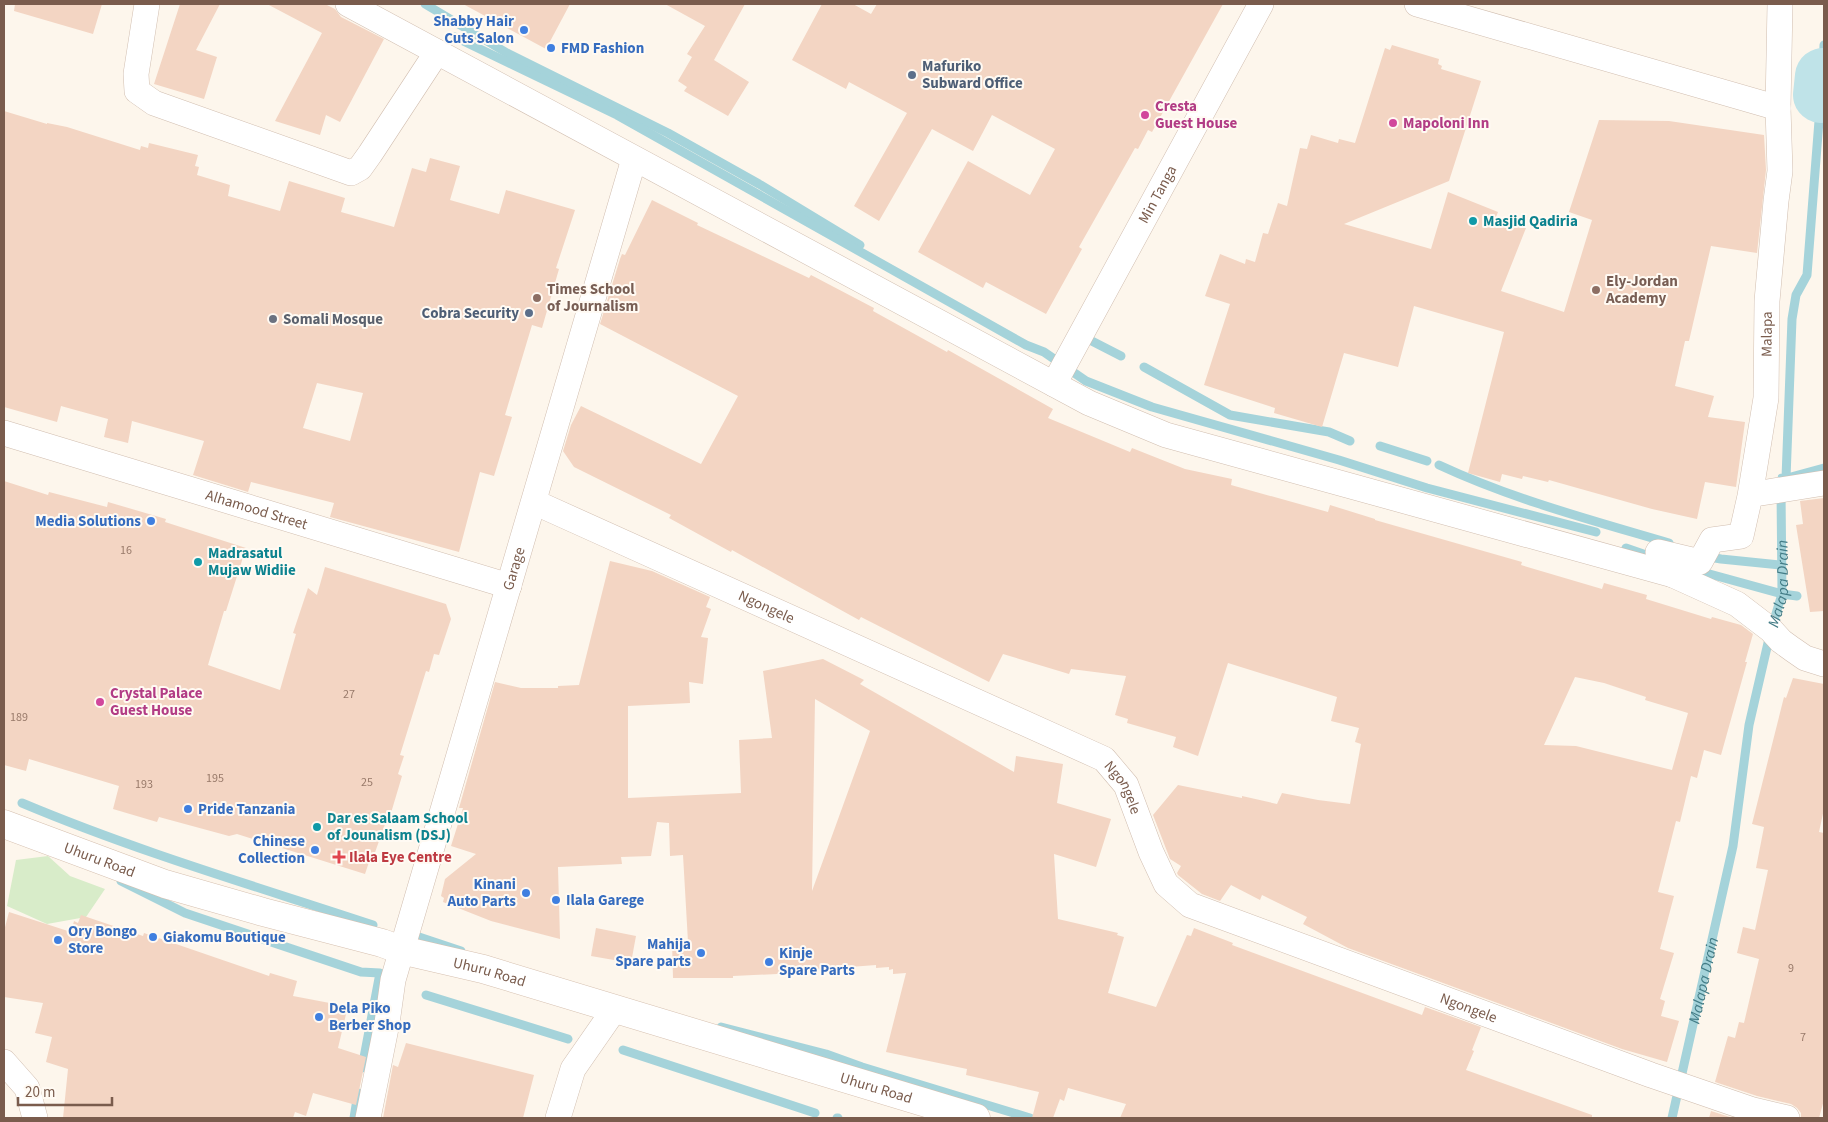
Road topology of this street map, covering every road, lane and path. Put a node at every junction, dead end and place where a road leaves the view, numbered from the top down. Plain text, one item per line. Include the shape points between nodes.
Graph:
1 (147, 4) edge
2 (348, 4) edge
3 (1261, 4) edge
4 (1417, 4) edge
5 (1780, 4) edge
6 (437, 52) junction
7 (1778, 108) junction
8 (634, 159) junction
9 (1054, 384) junction
10 (4, 433) edge
11 (1820, 484) edge
12 (1761, 493) dead end
13 (534, 502) junction
14 (1672, 575) junction
15 (509, 586) junction
16 (1824, 664) edge
17 (5, 830) edge
18 (402, 950) junction
19 (614, 1010) junction
20 (4, 1062) edge
21 (35, 1118) edge
22 (368, 1118) edge
23 (558, 1118) edge
24 (976, 1118) edge
25 (1787, 1118) edge

1 - 6 street via 136,74 137,91 154,103 351,172 360,168
2 - 6 street
3 - 9 street, Min Tanga
4 - 7 street
5 - 7 street, Malapa
6 - 8 street
7 - 14 street, Malapa via 1780,171 1767,302 1766,398 1741,536 1712,540 1704,554 1658,552 1659,559
8 - 9 street
8 - 13 street, Garage
9 - 14 street via 1166,435
10 - 15 street, Alhamood Street
11 - 12 street
13 - 15 street, Garage
13 - 25 street, Ngongele via 1104,759 1126,785 1166,884 1190,906 1651,1075 1753,1110
14 - 16 street via 1737,604 1792,649
15 - 18 street, Garage
17 - 18 main road, Uhuru Road via 165,884
18 - 19 main road, Uhuru Road via 483,969
18 - 22 street, Garage via 393,980
19 - 23 street via 574,1069
19 - 24 main road, Uhuru Road
20 - 21 street via 27,1088

